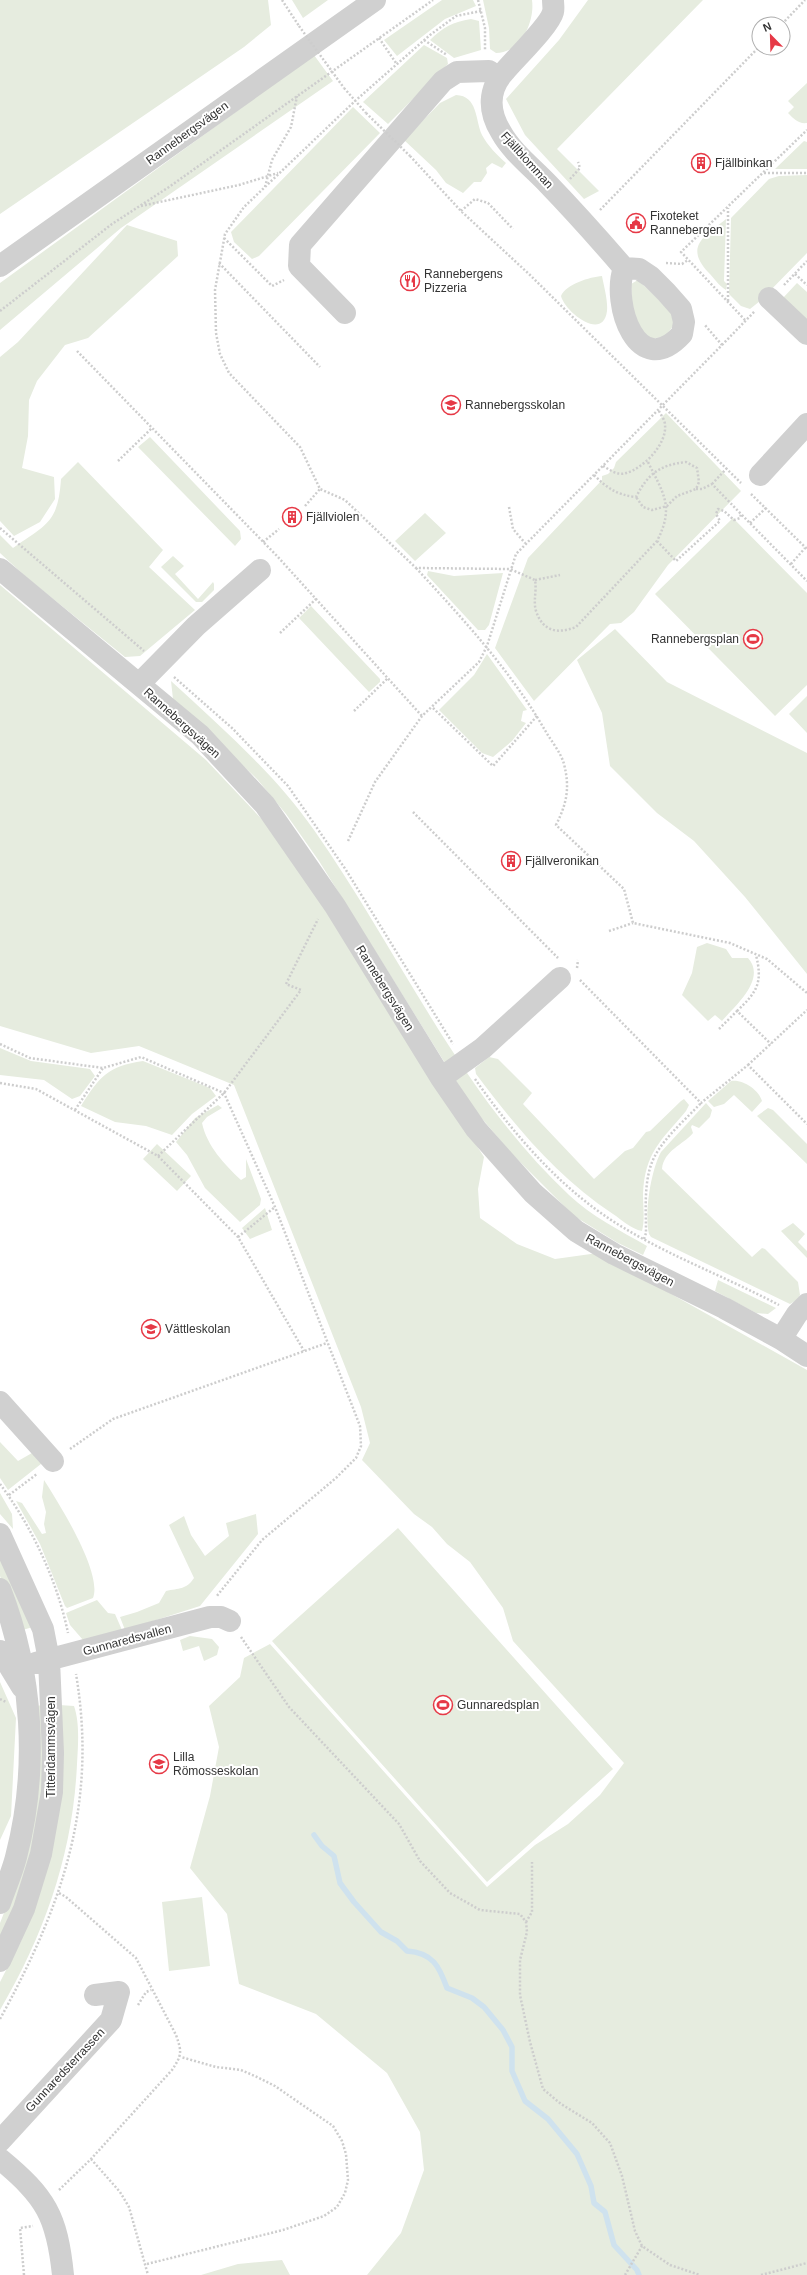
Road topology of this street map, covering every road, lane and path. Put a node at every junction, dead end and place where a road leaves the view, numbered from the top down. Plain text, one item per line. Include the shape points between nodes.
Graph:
1 (282, 0) edge
2 (375, 0) edge
3 (433, 0) edge
4 (478, 0) edge
5 (553, 0) edge
6 (805, 0) edge
7 (481, 11) junction
8 (790, 16) edge
9 (379, 38) junction
10 (751, 55) edge
11 (396, 63) junction
12 (491, 74) junction
13 (297, 96) junction
14 (355, 101) junction
15 (807, 130) edge
16 (280, 172) junction
17 (764, 173) junction
18 (807, 173) edge
19 (268, 176) junction
20 (264, 187) junction
21 (139, 206) junction
22 (728, 207) junction
23 (461, 211) junction
24 (588, 227) junction
25 (513, 229) dead end
26 (224, 238) junction
27 (219, 263) junction
28 (0, 266) edge
29 (624, 268) junction
30 (304, 271) junction
31 (795, 274) dead end
32 (807, 285) edge
33 (769, 298) dead end
34 (728, 301) junction
35 (0, 312) edge
36 (345, 313) dead end
37 (745, 320) dead end
38 (684, 322) junction
39 (807, 334) edge
40 (77, 351) dead end
41 (320, 367) dead end
42 (663, 406) junction
43 (659, 411) junction
44 (807, 424) edge
45 (152, 428) junction
46 (647, 460) junction
47 (118, 461) dead end
48 (603, 466) junction
49 (727, 468) junction
50 (654, 472) junction
51 (594, 475) junction
52 (712, 484) junction
53 (752, 485) junction
54 (696, 488) junction
55 (320, 489) junction
56 (636, 497) junction
57 (305, 506) dead end
58 (509, 506) dead end
59 (667, 506) junction
60 (766, 508) junction
61 (741, 514) junction
62 (750, 523) junction
63 (0, 528) edge
64 (279, 529) dead end
65 (657, 541) junction
66 (263, 542) junction
67 (525, 543) junction
68 (806, 549) edge
69 (791, 564) junction
70 (416, 568) junction
71 (0, 569) edge
72 (510, 569) junction
73 (260, 570) dead end
74 (560, 575) dead end
75 (535, 580) junction
76 (807, 581) edge
77 (316, 599) junction
78 (280, 633) dead end
79 (487, 646) junction
80 (158, 663) junction
81 (388, 678) junction
82 (139, 684) junction
83 (433, 708) junction
84 (354, 711) dead end
85 (422, 716) junction
86 (537, 716) junction
87 (413, 812) dead end
88 (348, 841) dead end
89 (318, 918) dead end
90 (633, 923) junction
91 (609, 931) dead end
92 (756, 955) junction
93 (565, 971) junction
94 (807, 994) edge
95 (807, 1010) edge
96 (737, 1011) junction
97 (719, 1029) dead end
98 (0, 1044) edge
99 (771, 1044) junction
100 (464, 1063) junction
101 (748, 1065) junction
102 (103, 1068) junction
103 (441, 1078) junction
104 (0, 1083) edge
105 (224, 1093) junction
106 (701, 1103) junction
107 (75, 1110) junction
108 (807, 1124) edge
109 (158, 1156) junction
110 (275, 1207) junction
111 (238, 1237) junction
112 (644, 1239) junction
113 (802, 1309) edge
114 (781, 1339) junction
115 (328, 1343) junction
116 (304, 1351) junction
117 (807, 1356) edge
118 (0, 1402) edge
119 (113, 1420) dead end
120 (53, 1461) dead end
121 (0, 1534) edge
122 (0, 1589) edge
123 (220, 1619) junction
124 (0, 1651) edge
125 (50, 1660) junction
126 (23, 1666) junction
127 (25, 1691) junction
128 (532, 1862) dead end
129 (59, 1893) dead end
130 (0, 1903) edge
131 (526, 1922) junction
132 (0, 1961) edge
133 (95, 1994) dead end
134 (181, 2057) junction
135 (0, 2141) edge
136 (91, 2159) junction
137 (0, 2160) edge
138 (60, 2189) dead end
139 (36, 2226) dead end
140 (642, 2246) junction
141 (807, 2263) edge
142 (147, 2264) junction
143 (24, 2275) edge
144 (62, 2275) edge
145 (148, 2275) edge
146 (625, 2275) edge
147 (700, 2275) edge
148 (761, 2275) edge

1 - 14 path, bridge
2 - 28 street, Rannebergsvägen
3 - 9 path
4 - 7 path
5 - 12 street, Fjällblomman via 553,13 543,28
6 - 8 path
7 - 11 path via 456,16 444,23
7 - 12 path
9 - 11 path
9 - 13 path
10 - 24 path via 603,207
11 - 14 path
12 - 24 street, Fjällblomman via 491,105 501,132
12 - 30 street via 456,72 443,81 300,245 300,266
13 - 19 path via 291,127 272,160
13 - 21 path
14 - 16 path
14 - 23 path, bridge
15 - 17 path
16 - 19 path
16 - 20 path
17 - 18 path
17 - 22 path
19 - 20 path
19 - 21 path via 239,185
20 - 26 path via 244,207
21 - 35 path via 112,224
22 - 34 path
22 - 34 path via 681,252
23 - 25 path via 475,199 488,203
23 - 42 path
24 - 29 street, Fjällblomman
26 - 27 path
26 - 30 path via 272,286
27 - 41 path
27 - 55 path via 215,290 216,333 220,354 229,373 300,446
29 - 38 street via 639,269 651,277 681,309
29 - 38 street via 620,284 623,308 630,330 637,341 644,347 655,350 668,347 682,334
30 - 36 street
31 - 32 path
33 - 39 street
34 - 37 path
38 - 42 path via 704,324 722,345
40 - 45 path
42 - 43 path
42 - 49 path
43 - 46 path via 665,424 665,433
43 - 48 path
44 - 53 street
45 - 47 path
45 - 66 path
46 - 48 path via 626,473 616,473
46 - 50 path
48 - 51 path
49 - 52 path
49 - 53 path
50 - 54 path via 686,462 697,468 699,482
50 - 56 path via 646,479
50 - 59 path
51 - 56 path via 612,491 623,496
51 - 67 path
52 - 54 path
52 - 61 path
53 - 60 path
54 - 59 path via 677,496
55 - 57 path
55 - 70 path via 345,500
56 - 59 path via 643,507 652,510
58 - 67 path via 513,529
59 - 65 path via 665,526
60 - 62 path
60 - 68 path
61 - 62 path
61 - 65 path via 740,518 734,520 718,509 716,514 720,521 676,561
62 - 69 path
63 - 80 path
64 - 66 path
65 - 75 path via 576,627 563,632 551,630 536,611
66 - 77 path
67 - 72 path via 516,554
68 - 69 path
69 - 76 path
70 - 72 path
70 - 79 path
71 - 82 street, Rannebergsvägen
72 - 75 path
72 - 79 path
73 - 80 street via 202,620
74 - 75 path
77 - 78 path
77 - 81 path
79 - 83 path via 479,662
79 - 86 path
80 - 82 street
80 - 100 path via 232,728 288,786 346,870
81 - 84 path
81 - 85 path
82 - 103 street, Rannebergsvägen via 200,735 265,805 335,906
83 - 85 path
83 - 86 path via 493,766
85 - 88 path via 375,782
86 - 90 path via 563,762 567,782 566,805 556,825 624,889
87 - 93 path
89 - 105 path via 286,984 301,990
90 - 91 path
90 - 92 path via 730,943
92 - 94 path via 767,959
92 - 96 path via 761,973 753,996
93 - 100 street via 496,1037
93 - 106 path
95 - 99 path
96 - 97 path
96 - 99 path
98 - 102 path via 30,1058
99 - 101 path
100 - 103 street
100 - 112 path via 528,1146 572,1192
101 - 106 path
101 - 108 path
102 - 105 path via 142,1057
102 - 107 path
103 - 114 street, Rannebergsvägen via 476,1129 505,1163 533,1193 576,1230 614,1254
104 - 107 path via 36,1089
105 - 109 path
105 - 110 path
106 - 112 path via 655,1155 647,1193
107 - 109 path
109 - 111 path
110 - 111 path
110 - 115 path
111 - 116 path
112 - 113 path via 744,1286
113 - 114 street
114 - 117 street, Rannebergsvägen
115 - 116 path
115 - 123 path via 360,1426 362,1446 356,1458 336,1478 252,1551 210,1605
116 - 119 path
118 - 120 street
121 - 125 street, Titteridammsvägen via 43,1629
122 - 126 street, Titteridammsvägen
123 - 125 street, Gunnaredsvallen
123 - 131 path via 289,1707 400,1824 420,1861 450,1893 480,1910 520,1914
124 - 127 street
125 - 126 street, Gunnaredsvallen
125 - 132 street, Titteridammsvägen via 54,1753 47,1827 24,1909
126 - 127 street, Titteridammsvägen
127 - 130 street, Titteridammsvägen via 30,1734 26,1809 16,1858
128 - 131 path via 532,1912
129 - 134 path via 136,1958 176,2035 181,2047
131 - 140 path via 527,1932 520,1960 520,1995 543,2088 561,2104 592,2124 610,2143 622,2176 634,2231
133 - 135 street, Gunnaredsterrassen via 119,1992 111,2020 79,2050
134 - 136 path
134 - 142 path via 216,2067 240,2070 257,2077 275,2086 333,2126 346,2154 348,2180 345,2193 337,2207 324,2216 283,2230
136 - 138 path
136 - 142 path via 120,2192 129,2207
137 - 144 street via 27,2181 45,2204 59,2241
139 - 143 path via 20,2228
140 - 146 path
140 - 147 path via 670,2264
141 - 148 path
142 - 145 path

